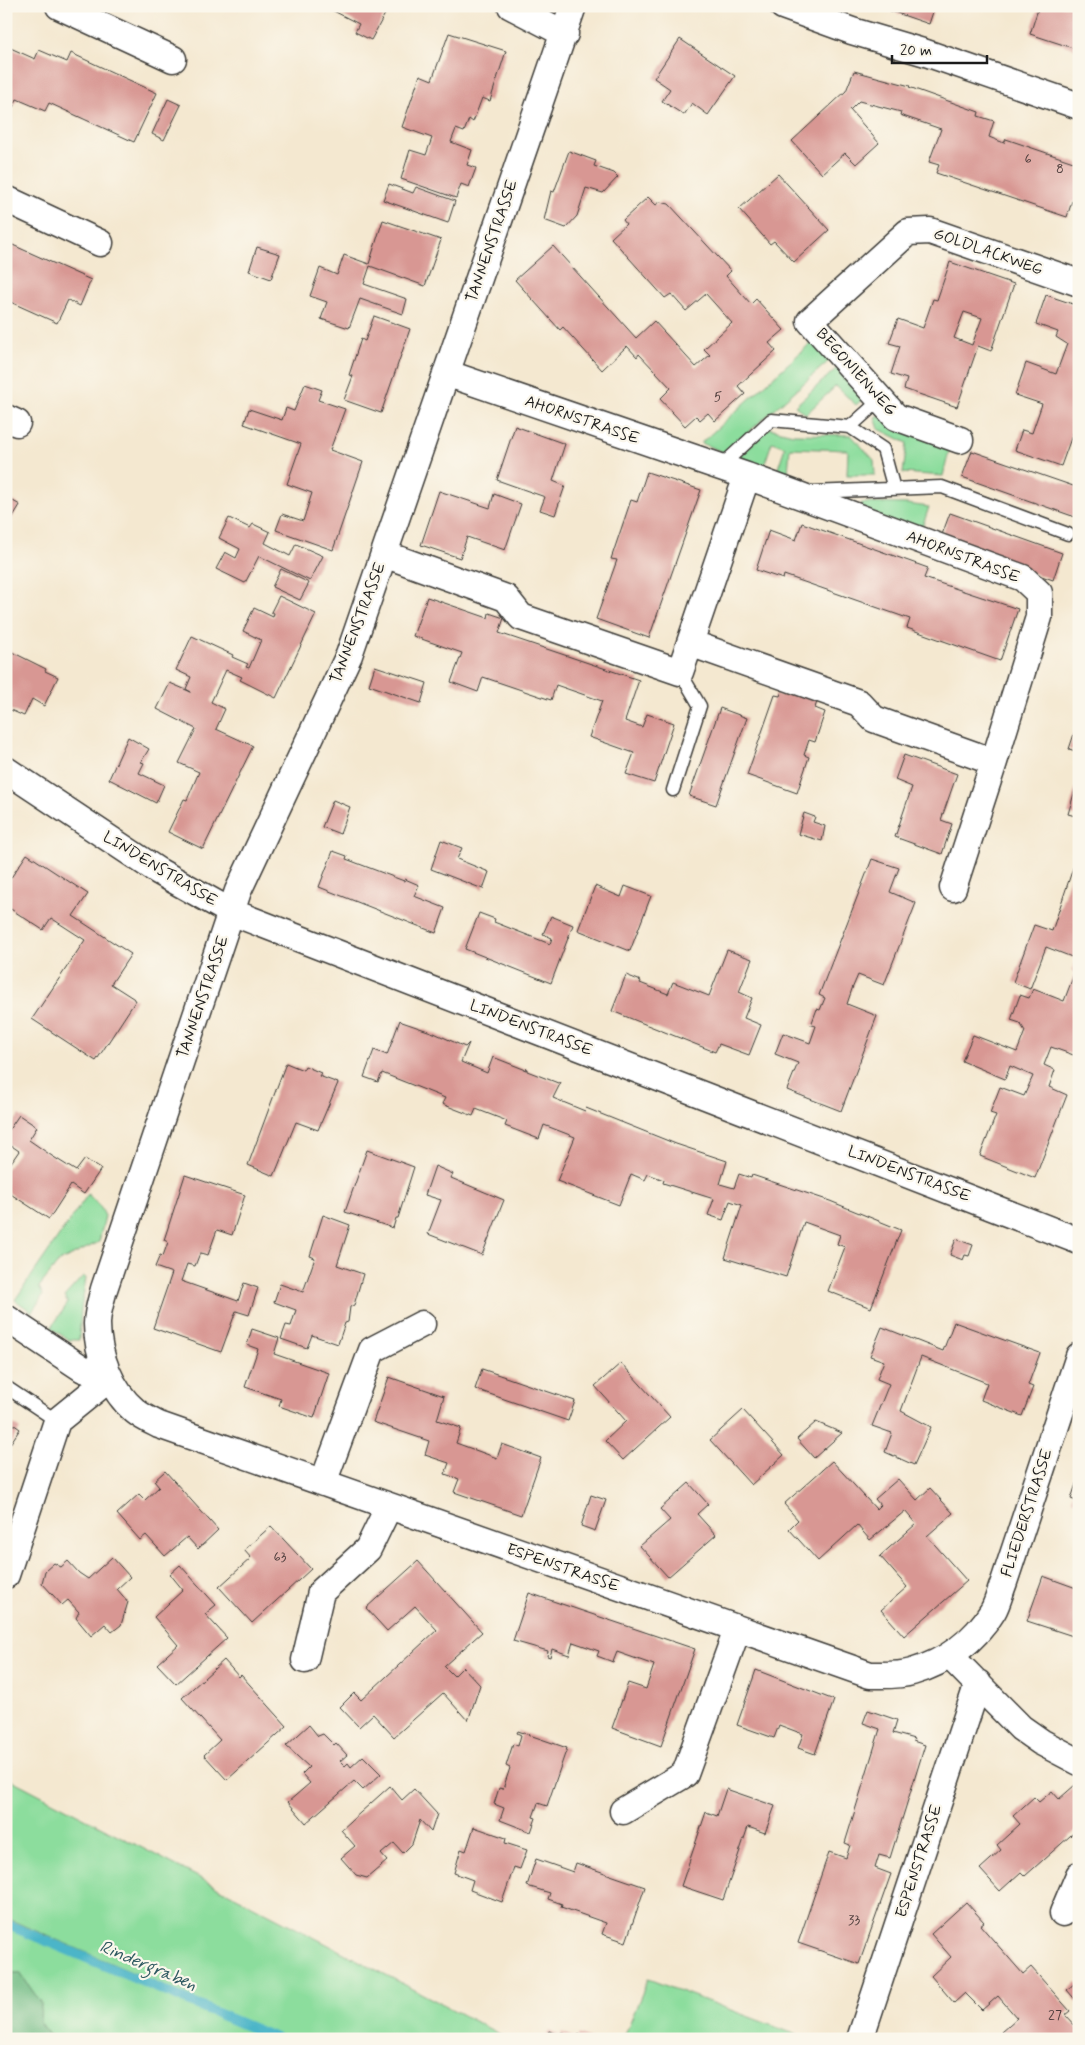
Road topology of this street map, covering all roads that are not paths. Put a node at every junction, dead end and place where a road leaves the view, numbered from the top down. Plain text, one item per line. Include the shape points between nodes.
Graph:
1 (59, 6) edge
2 (511, 6) edge
3 (573, 6) edge
4 (783, 6) edge
5 (565, 34) junction
6 (173, 59) dead end
7 (1079, 106) edge
8 (6, 199) edge
9 (100, 243) dead end
10 (1079, 284) edge
11 (810, 321) joint
12 (446, 373) junction
13 (880, 400) junction
14 (850, 427) junction
15 (960, 440) dead end
16 (720, 467) junction
17 (747, 476) junction
18 (894, 489) junction
19 (794, 493) junction
20 (1068, 534) dead end
21 (384, 554) junction
22 (690, 643) junction
23 (680, 672) junction
24 (994, 762) junction
25 (6, 770) edge
26 (672, 790) dead end
27 (953, 888) dead end
28 (231, 912) junction
29 (124, 1232) joint
30 (1079, 1241) edge
31 (6, 1318) edge
32 (422, 1324) dead end
33 (1079, 1356) edge
34 (110, 1378) junction
35 (6, 1387) edge
36 (57, 1421) junction
37 (323, 1483) junction
38 (389, 1506) junction
39 (6, 1574) edge
40 (737, 1630) junction
41 (950, 1656) junction
42 (305, 1660) dead end
43 (978, 1683) junction
44 (1079, 1762) edge
45 (623, 1811) dead end
46 (1079, 1875) edge
47 (1063, 1913) dead end
48 (860, 2039) edge

1 - 6 street
2 - 5 street
3 - 5 street, TANNENSTRASSE
4 - 7 street
5 - 12 street, TANNENSTRASSE
8 - 9 street
10 - 11 street, GOLDLACKWEG via 930,231 908,232
11 - 13 street, BEGONIENWEG
12 - 16 street, AHORNSTRASSE
12 - 21 street, TANNENSTRASSE
13 - 14 lane
13 - 15 street, BEGONIENWEG via 896,418
14 - 16 lane via 771,420
14 - 18 lane via 883,449
16 - 17 street, AHORNSTRASSE
17 - 19 street, AHORNSTRASSE
17 - 22 street
18 - 19 lane
18 - 20 lane via 942,488
19 - 24 street, AHORNSTRASSE via 1023,578 1039,593 1039,617
21 - 23 street via 506,598 521,617
21 - 28 street, TANNENSTRASSE via 349,655
22 - 23 street
22 - 24 street via 859,703 874,719
23 - 26 lane via 700,706
24 - 27 street, AHORNSTRASSE
25 - 28 street, LINDENSTRASSE via 158,871
28 - 29 street, TANNENSTRASSE
28 - 30 street, LINDENSTRASSE
29 - 34 street, ESPENSTRASSE via 104,1289 97,1322 102,1356
31 - 34 street via 83,1369
32 - 37 street via 372,1350
33 - 41 street, FLIEDERSTRASSE via 994,1609 969,1642
34 - 36 street
34 - 37 street, ESPENSTRASSE via 135,1411 159,1425
35 - 36 lane
36 - 39 street
37 - 38 street, ESPENSTRASSE
38 - 40 street, ESPENSTRASSE
38 - 42 street via 368,1549 321,1592
40 - 41 street, ESPENSTRASSE via 870,1675 912,1672
40 - 45 street via 685,1774
41 - 43 street
43 - 44 street via 1021,1728
43 - 48 street, ESPENSTRASSE
46 - 47 street

